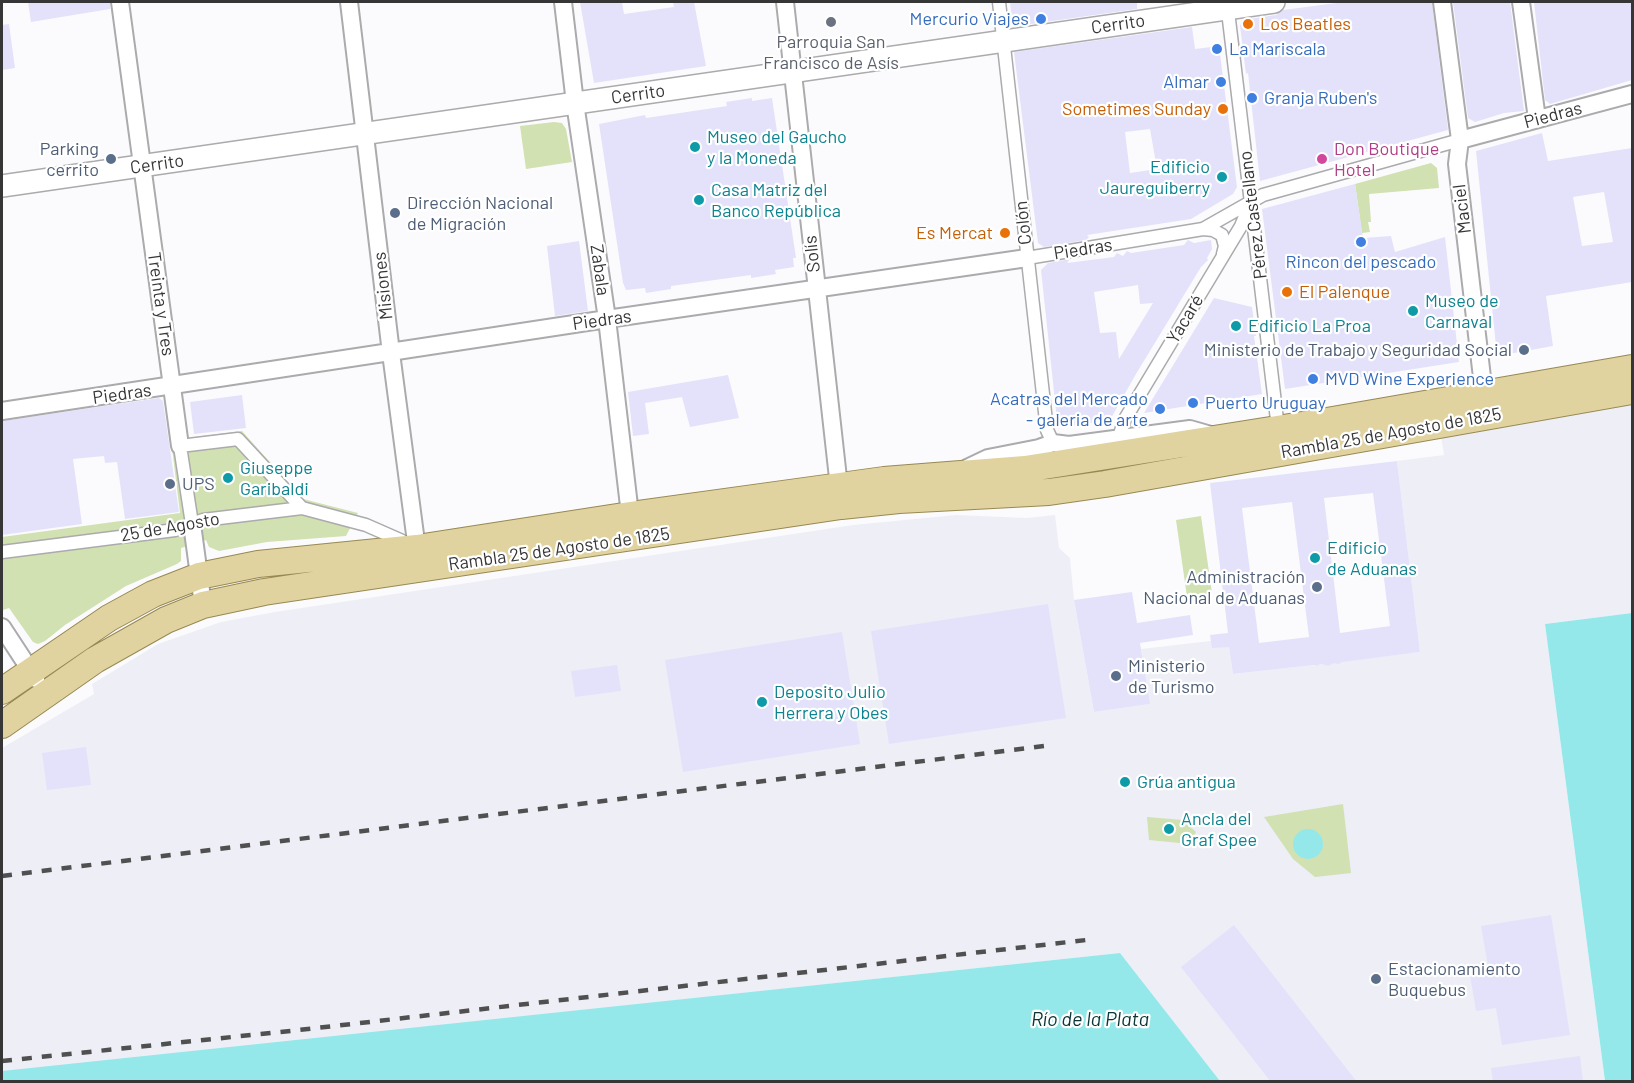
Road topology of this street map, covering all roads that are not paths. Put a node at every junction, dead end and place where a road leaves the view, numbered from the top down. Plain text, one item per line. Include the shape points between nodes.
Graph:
1 (120, 2) edge
2 (349, 2) edge
3 (563, 2) edge
4 (785, 2) edge
5 (999, 2) edge
6 (1274, 2) edge
7 (1442, 2) edge
8 (1521, 2) edge
9 (1228, 5) edge
10 (1003, 40) junction
11 (792, 72) junction
12 (1632, 94) edge
13 (575, 103) junction
14 (1537, 119) junction
15 (366, 134) junction
16 (1460, 140) junction
17 (142, 166) junction
18 (2, 186) edge
19 (1251, 200) junction
20 (1203, 230) junction
21 (1027, 258) junction
22 (1221, 259) junction
23 (816, 290) junction
24 (608, 319) junction
25 (391, 353) junction
26 (1632, 368) edge
27 (172, 387) junction
28 (1632, 391) edge
29 (1485, 406) junction
30 (2, 411) edge
31 (1322, 422) junction
32 (1278, 428) junction
33 (1053, 443) junction
34 (1120, 445) junction
35 (180, 446) junction
36 (1150, 475) junction
37 (953, 476) junction
38 (840, 496) junction
39 (302, 508) junction
40 (192, 524) junction
41 (631, 527) junction
42 (2, 552) edge
43 (419, 559) junction
44 (199, 576) junction
45 (203, 605) junction
46 (2, 627) edge
47 (30, 672) junction
48 (2, 691) edge
49 (47, 694) junction
50 (2, 724) edge

1 - 17 street, Treinta y Tres
2 - 15 street, Misiones
3 - 13 street, Zabala
4 - 11 street, Solís
5 - 10 street, Colón
6 - 9 street, Cerrito
7 - 16 street, Maciel
8 - 14 street
9 - 10 street, Cerrito
9 - 19 street, Pérez Castellano
10 - 11 street, Cerrito
10 - 21 street, Colón
11 - 13 street, Cerrito
11 - 23 street, Solís
12 - 14 street, Piedras
13 - 15 street, Cerrito
13 - 24 street, Zabala
14 - 16 street, Piedras
15 - 17 street, Cerrito
15 - 25 street, Misiones
16 - 19 street, Piedras
16 - 29 street, Maciel via 1457,164
17 - 18 street, Cerrito
17 - 27 street, Treinta y Tres
19 - 20 street, Piedras
19 - 22 street, Yacaré
19 - 32 street, Pérez Castellano
20 - 21 street, Piedras
20 - 22 street via 1222,235 1226,246
21 - 23 street, Piedras
21 - 33 street, Colón via 1047,430
22 - 34 street, Yacaré via 1125,419
23 - 24 street, Piedras
23 - 38 street, Solís
24 - 25 street, Piedras
24 - 41 street, Zabala
25 - 27 street, Piedras
25 - 43 street, Misiones
26 - 29 main road, Rambla 25 de Agosto de 1825
27 - 30 street, Piedras
27 - 35 street, Treinta y Tres
28 - 29 main road, Rambla 25 de Agosto de 1825
29 - 31 main road, Rambla 25 de Agosto de 1825
29 - 36 main road, Rambla 25 de Agosto de 1825
31 - 32 main road, Rambla 25 de Agosto de 1825
31 - 36 street, Rambla 25 de Agosto de 1825 via 1305,430 1169,458
32 - 34 main road, Rambla 25 de Agosto de 1825
33 - 34 street, Rambla 25 de Agosto de 1825
33 - 37 street, Rambla 25 de Agosto de 1825 via 988,458
34 - 36 street
34 - 37 main road, Rambla 25 de Agosto de 1825 via 1025,469
35 - 39 street via 238,440
35 - 40 street, Treinta y Tres
36 - 38 main road, Rambla 25 de Agosto de 1825 via 1049,492 899,500
37 - 38 main road, Rambla 25 de Agosto de 1825 via 884,480
38 - 41 main road, Rambla 25 de Agosto de 1825
39 - 40 street, 25 de Agosto
39 - 43 street, 25 de Agosto via 366,525
40 - 42 street, 25 de Agosto via 175,530
40 - 44 street, Treinta y Tres
41 - 43 main road, Rambla 25 de Agosto de 1825
43 - 44 main road, Rambla 25 de Agosto de 1825 via 258,564
43 - 45 main road, Rambla 25 de Agosto de 1825
44 - 45 street, Treinta y Tres
44 - 47 main road, Rambla 25 de Agosto de 1825 via 153,594 109,618
45 - 49 main road, Rambla 25 de Agosto de 1825 via 133,638
46 - 47 street
47 - 48 main road, Rambla 25 de Agosto de 1825
47 - 49 street
49 - 50 main road, Rambla 25 de Agosto de 1825

